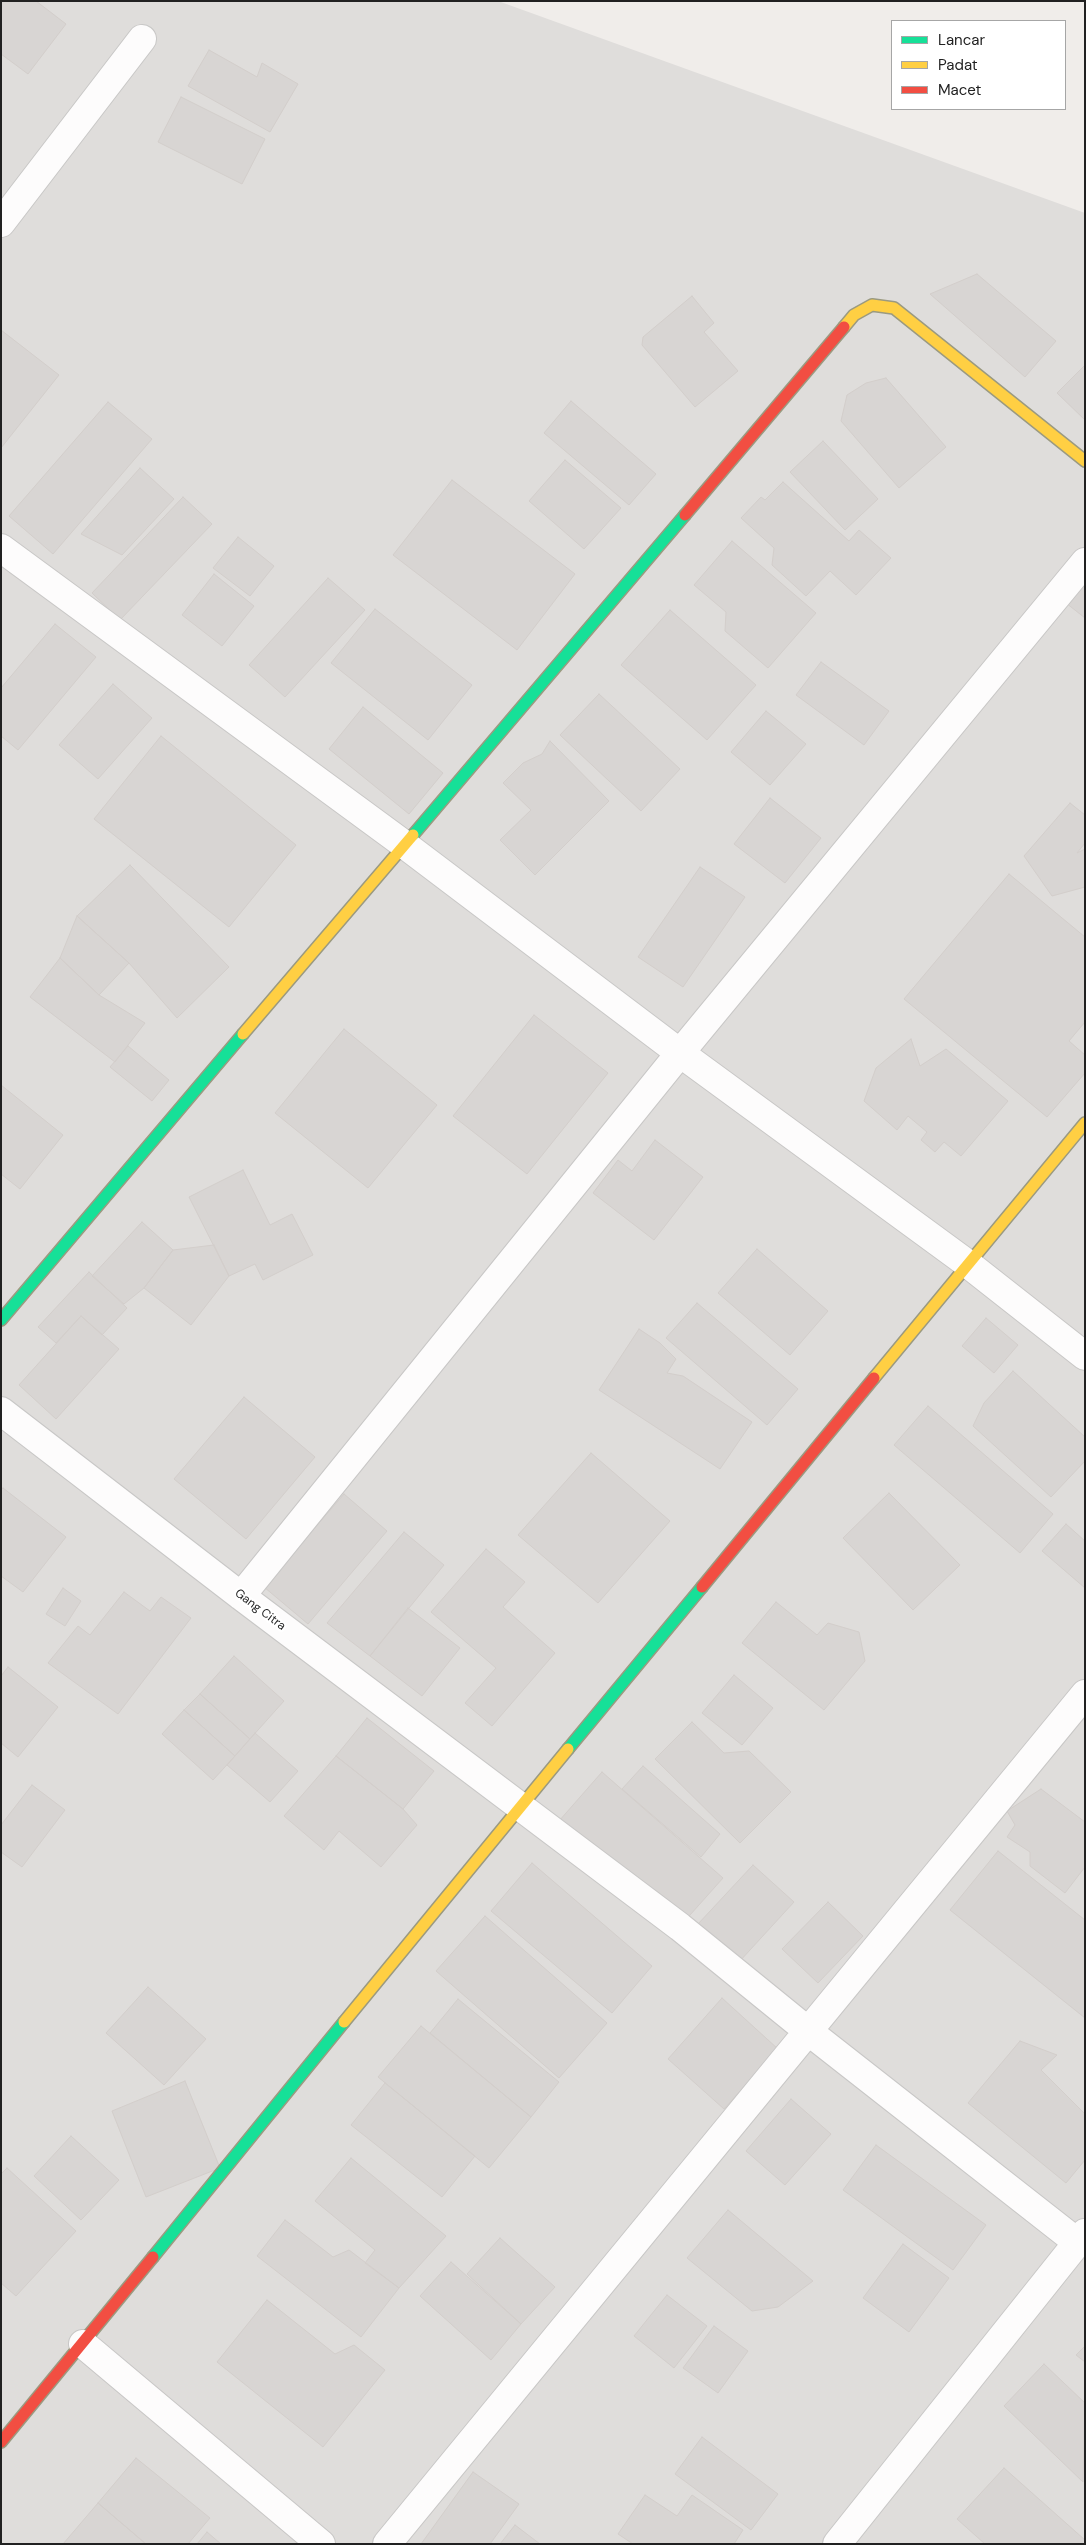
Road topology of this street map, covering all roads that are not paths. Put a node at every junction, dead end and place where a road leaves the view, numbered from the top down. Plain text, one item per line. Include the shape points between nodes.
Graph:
1 (142, 39) dead end
2 (1, 223) edge
3 (1085, 461) edge
4 (1, 548) edge
5 (1085, 562) edge
6 (405, 845) junction
7 (680, 1053) junction
8 (1085, 1123) edge
9 (968, 1264) junction
10 (1, 1320) edge
11 (1085, 1356) edge
12 (1, 1411) edge
13 (241, 1596) junction
14 (1085, 1694) edge
15 (521, 1806) junction
16 (808, 2031) junction
17 (1081, 2237) edge
18 (83, 2344) junction
19 (1, 2442) edge
20 (321, 2544) edge
21 (387, 2544) edge
22 (837, 2544) edge

1 - 2 street
3 - 6 street via 894,308 872,305 854,315
4 - 6 street
5 - 7 street
6 - 7 street
6 - 10 street
7 - 9 street
7 - 13 street
8 - 9 street
9 - 11 street
9 - 15 street
12 - 13 street, Gang Citra
13 - 15 street, Gang Citra
14 - 16 street
15 - 16 street, Gang Citra via 680,1927
15 - 18 street
16 - 17 street, Gang Citra
16 - 21 street
17 - 22 street
18 - 19 street
18 - 20 street

